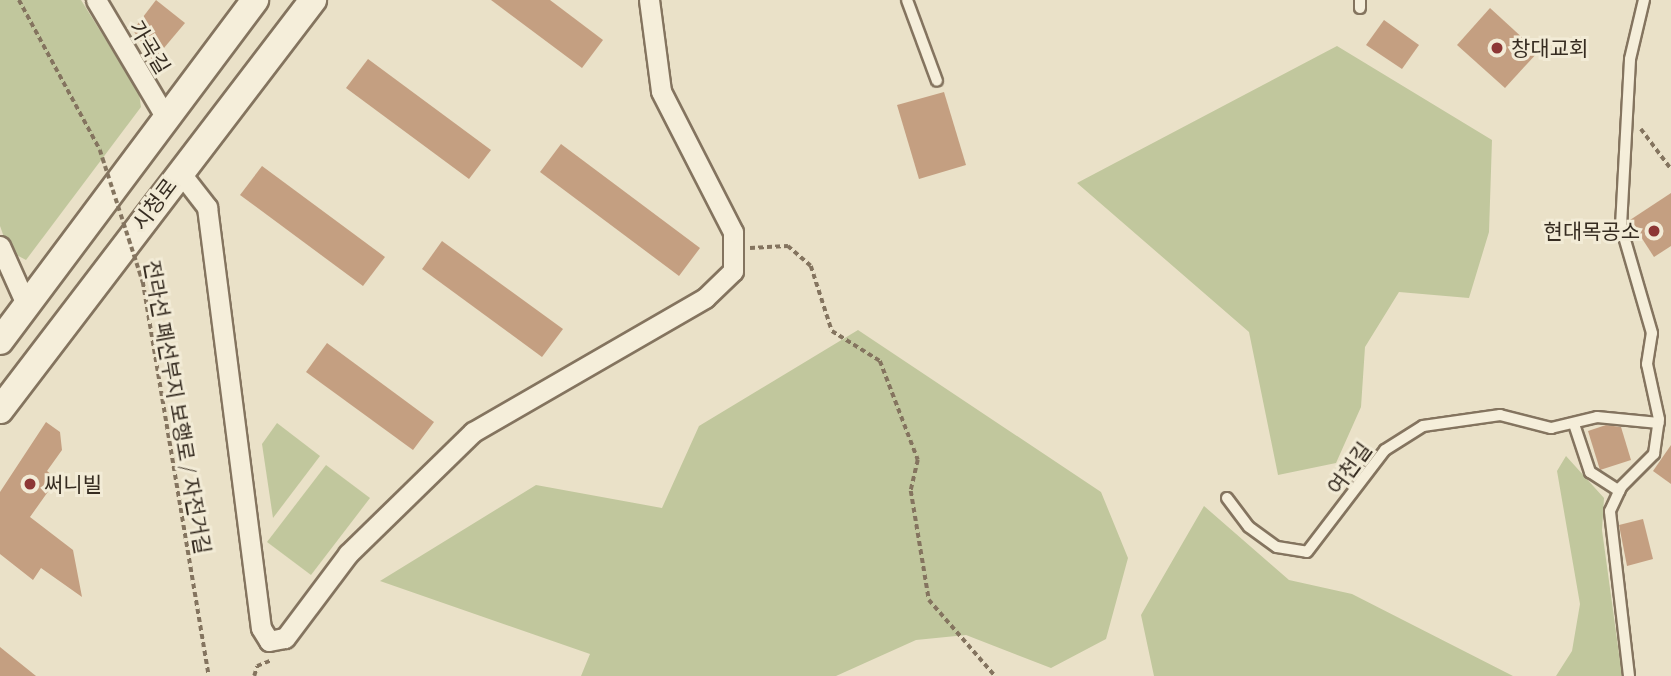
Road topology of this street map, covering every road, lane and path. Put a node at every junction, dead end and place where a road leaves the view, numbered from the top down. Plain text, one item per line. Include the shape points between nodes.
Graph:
1 (19, 0) edge
2 (96, 0) edge
3 (255, 0) edge
4 (313, 0) edge
5 (649, 0) edge
6 (907, 0) edge
7 (1644, 0) edge
8 (937, 81) dead end
9 (1629, 114) junction
10 (166, 118) junction
11 (1671, 169) edge
12 (179, 171) junction
13 (0, 246) edge
14 (737, 247) junction
15 (26, 304) junction
16 (0, 341) edge
17 (0, 410) edge
18 (1658, 423) junction
19 (1574, 424) junction
20 (1619, 491) junction
21 (1227, 498) dead end
22 (209, 676) edge
23 (995, 676) edge
24 (1629, 676) edge

1 - 22 path, 전라선 폐선부지 보행로 / 자전거길, bridge via 100,150 143,282
2 - 10 street, 가곡길
3 - 10 street, 시청로
4 - 12 street, 시청로
5 - 14 street via 661,91
6 - 8 lane
7 - 9 lane via 1630,59
9 - 11 path
9 - 18 lane via 1621,226 1651,333 1647,364
10 - 15 street, 시청로
12 - 14 street via 207,207 256,591 269,641 285,638 348,554 474,432 713,292 733,271
12 - 17 street, 시청로
13 - 15 street
14 - 23 path via 788,246 811,266 832,331 880,361 918,460 911,491 929,600
15 - 16 street, 시청로
18 - 19 lane, 여천길 via 1597,416
18 - 20 lane via 1648,463
19 - 20 lane via 1590,472
19 - 21 lane, 여천길 via 1550,428 1500,415 1411,431 1385,450 1307,552 1277,547 1249,527
20 - 24 lane via 1609,518

